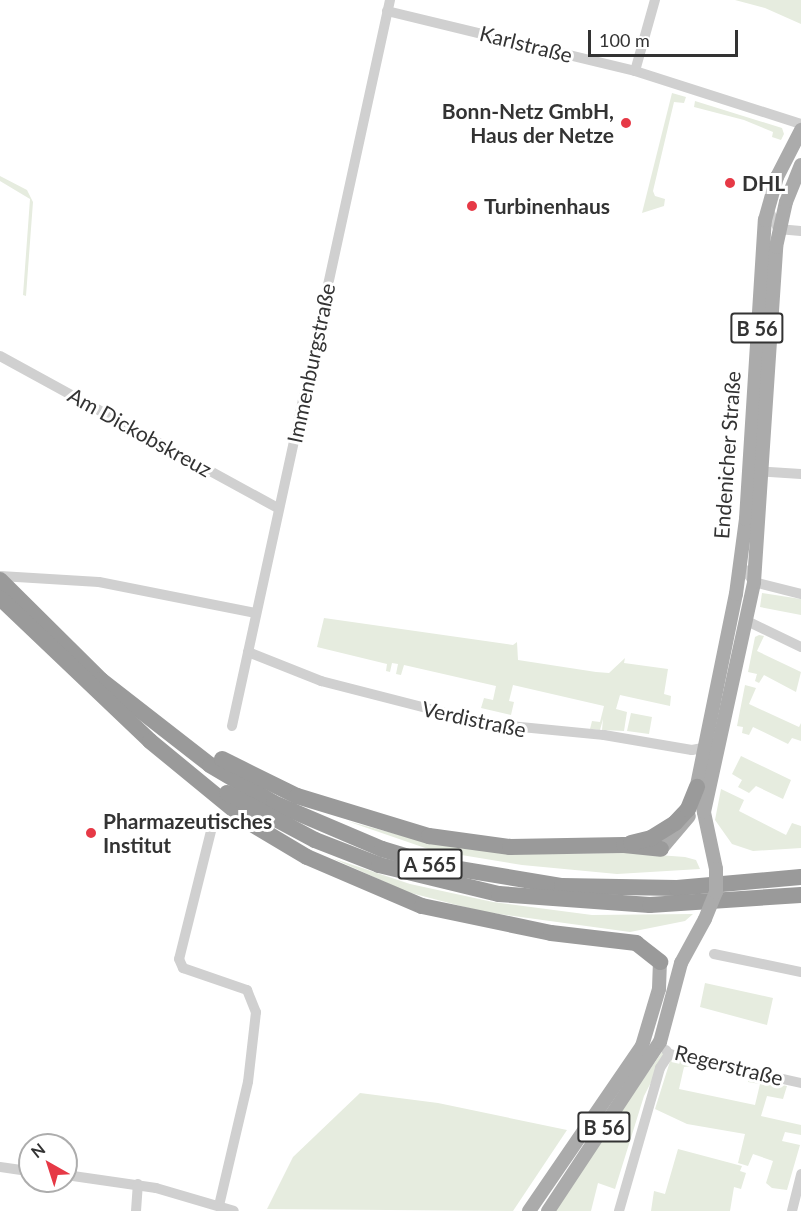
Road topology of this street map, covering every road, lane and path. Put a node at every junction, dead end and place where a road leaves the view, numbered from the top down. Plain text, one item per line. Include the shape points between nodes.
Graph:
1 (655, 0) edge
2 (389, 5) edge
3 (636, 72) junction
4 (801, 124) edge
5 (801, 130) edge
6 (801, 165) edge
7 (768, 209) junction
8 (778, 229) junction
9 (801, 231) edge
10 (0, 356) edge
11 (748, 470) junction
12 (762, 474) junction
13 (801, 474) edge
14 (279, 509) junction
15 (740, 564) junction
16 (754, 582) junction
17 (2, 585) edge
18 (801, 594) edge
19 (256, 613) junction
20 (747, 621) junction
21 (801, 647) edge
22 (248, 652) junction
23 (153, 723) junction
24 (232, 726) dead end
25 (707, 747) junction
26 (191, 771) junction
27 (698, 787) junction
28 (704, 812) junction
29 (212, 827) dead end
30 (624, 845) junction
31 (661, 849) joint
32 (801, 877) edge
33 (801, 895) edge
34 (714, 954) dead end
35 (660, 962) joint
36 (801, 972) edge
37 (675, 988) junction
38 (654, 1015) junction
39 (664, 1048) junction
40 (801, 1083) edge
41 (0, 1167) edge
42 (18, 1169) edge
43 (801, 1174) edge
44 (78, 1176) edge
45 (138, 1184) junction
46 (219, 1206) junction
47 (136, 1211) edge
48 (234, 1211) edge
49 (529, 1211) edge
50 (548, 1211) edge
51 (619, 1211) edge
52 (792, 1211) edge

1 - 3 street
2 - 3 street, Karlstraße
2 - 14 street, Immenburgstraße
3 - 4 street, Karlstraße
5 - 7 main road, Endenicher Straße / B 56 via 777,177
6 - 8 main road, Endenicher Straße / B 56
7 - 8 street
7 - 11 main road, Endenicher Straße / B 56
8 - 9 street
8 - 12 main road, Endenicher Straße / B 56
10 - 14 street, Am Dickobskreuz
11 - 12 street
11 - 15 main road, Endenicher Straße / B 56
12 - 13 street
12 - 16 main road, Endenicher Straße / B 56
14 - 19 street, Immenburgstraße
15 - 16 street
15 - 25 main road, Endenicher Straße / B 56
16 - 18 street
16 - 20 main road, Endenicher Straße / B 56
17 - 19 street via 99,582
17 - 23 highway, A 565 via 101,680
17 - 26 highway, A 565 via 112,709
19 - 22 street, Immenburgstraße
20 - 21 street
20 - 28 main road, Endenicher Straße / B 56
22 - 24 street, Immenburgstraße
22 - 25 street, Verdistraße via 340,687 489,724 604,735 692,750
23 - 30 highway via 260,781 429,836 510,847
23 - 32 highway, A 565 via 210,765 274,803 323,826 435,865 562,886 677,888
25 - 27 main road, Endenicher Straße / B 56
26 - 33 highway, A 565 via 315,840 434,881 500,894 592,903 650,905
26 - 35 highway via 250,823 368,885 422,906 474,918 636,943
27 - 28 main road, Endenicher Straße / B 56
27 - 30 highway via 688,809 675,823 651,838
27 - 31 main road, Endenicher Straße / B 56 via 685,823
28 - 37 main road, Endenicher Straße / B 56, bridge via 716,869 716,892 681,963
29 - 46 street via 179,959 183,968 247,990 256,1012 248,1082
30 - 31 highway
34 - 36 street
35 - 38 main road, B 56
37 - 38 main road, Endenicher Straße / B 56
37 - 39 main road, Endenicher Straße / B 56
38 - 49 main road, B 56 via 642,1047 620,1083 557,1165
39 - 40 street, Regerstraße
39 - 50 main road, B 56
39 - 51 street, Endenicher Straße
41 - 42 street
43 - 52 street
44 - 45 street
45 - 46 street
45 - 47 street
46 - 48 street

